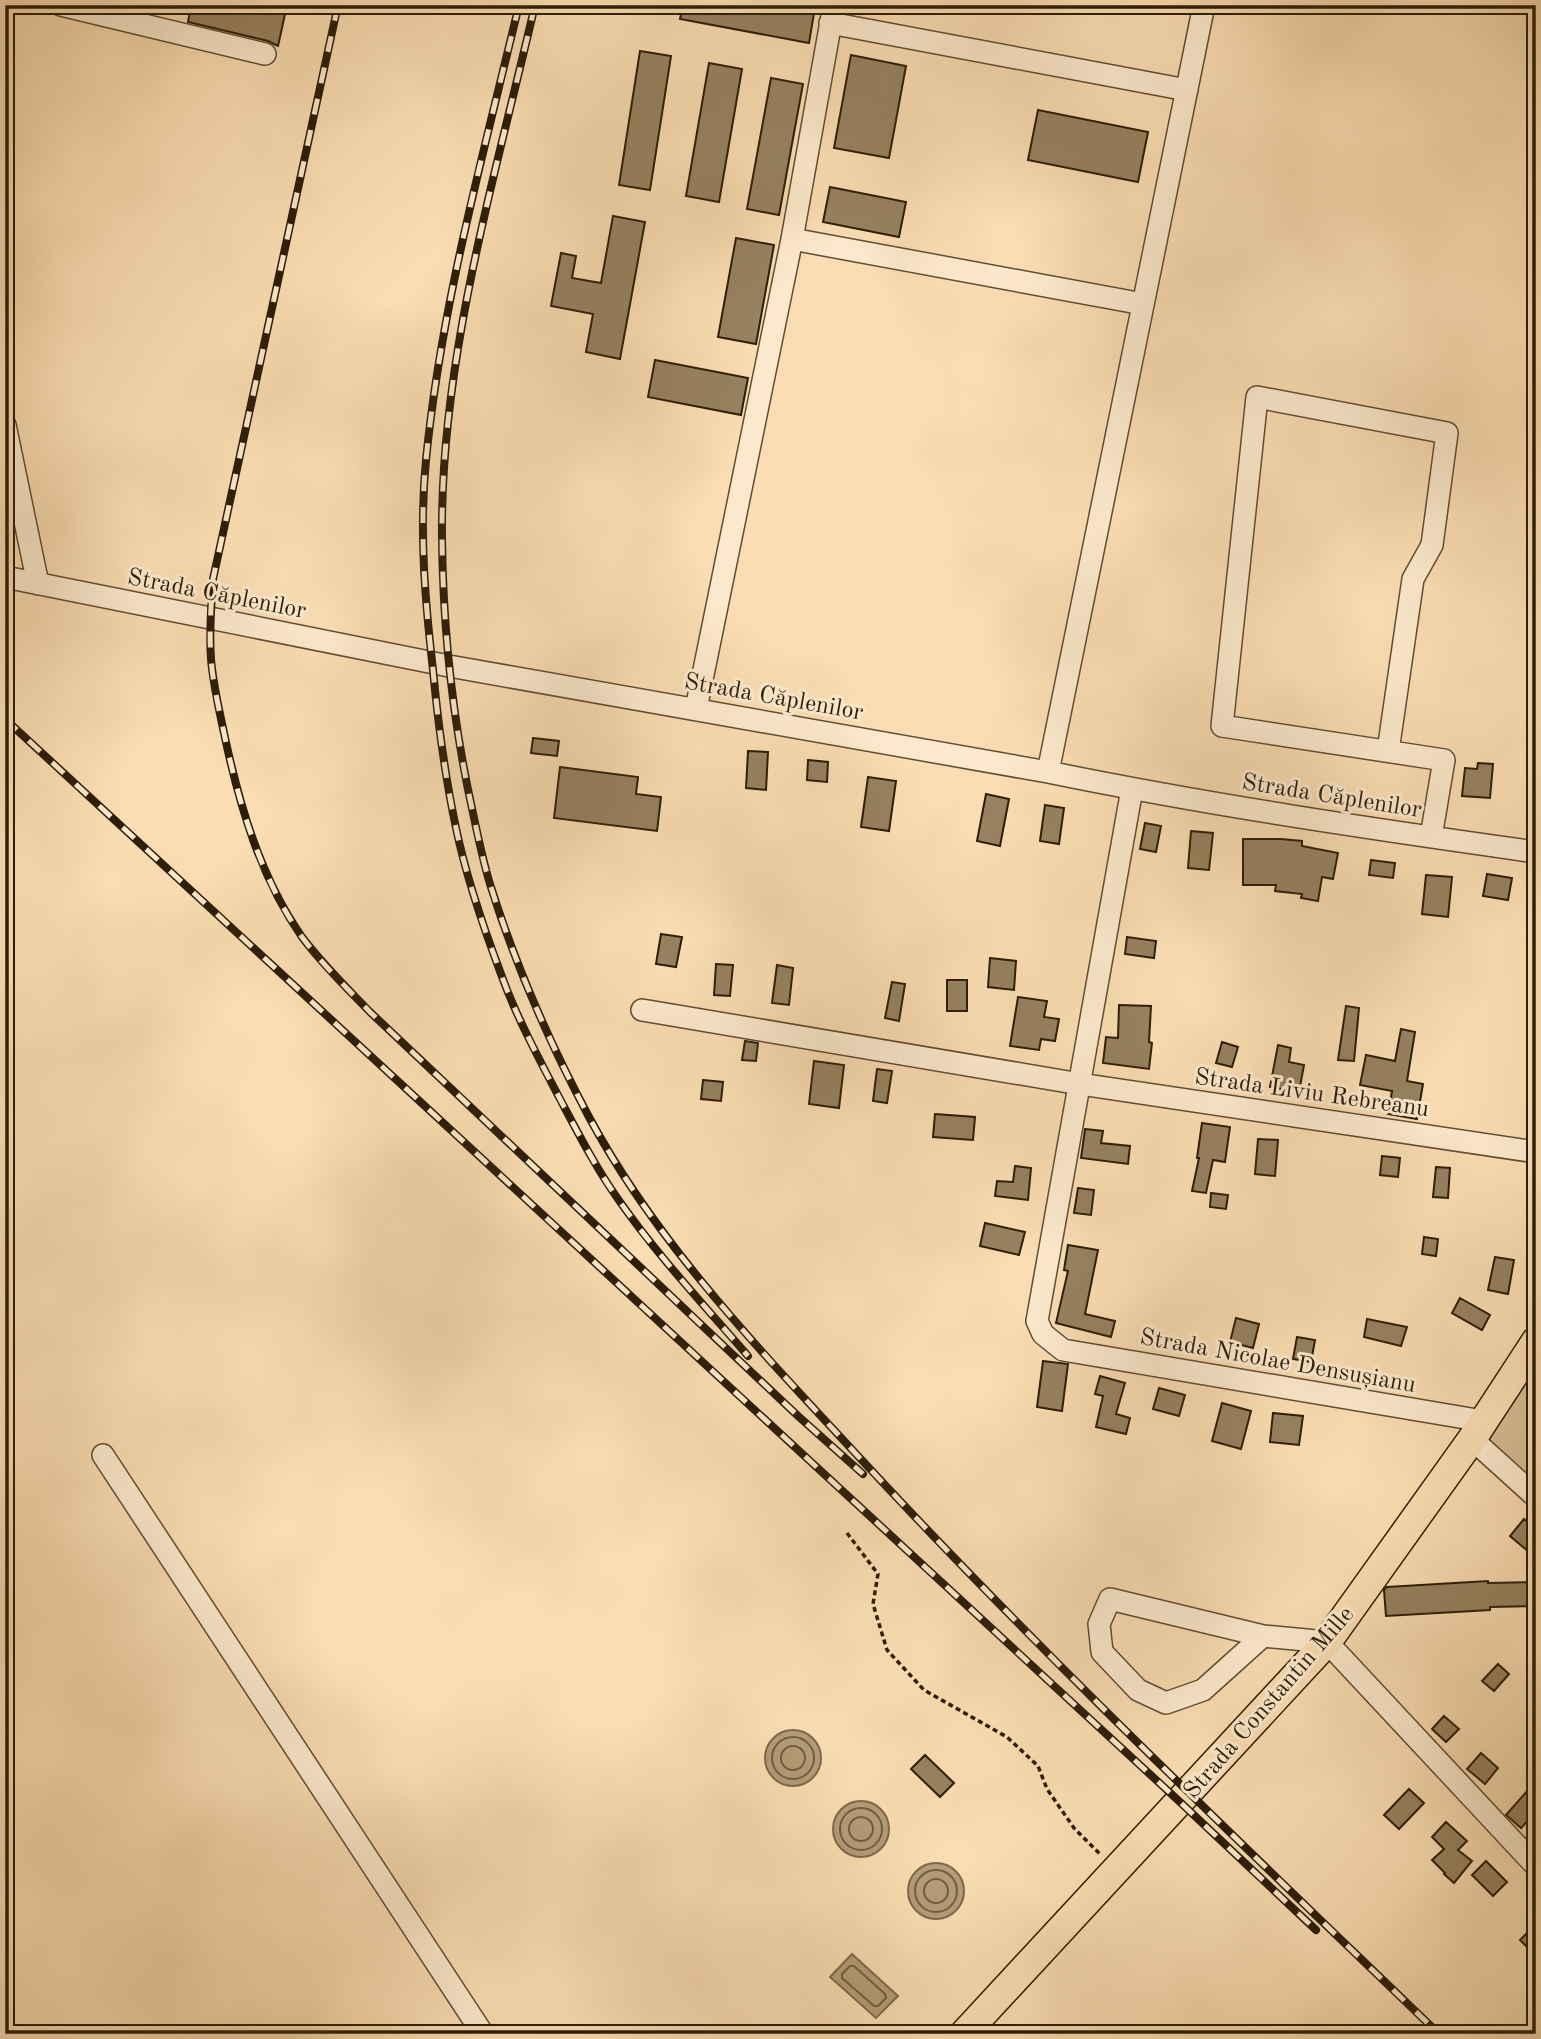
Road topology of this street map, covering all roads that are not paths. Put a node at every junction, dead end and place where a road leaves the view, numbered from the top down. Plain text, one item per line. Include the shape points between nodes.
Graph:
1 (61, 5) edge
2 (1204, 5) edge
3 (832, 14) edge
4 (265, 54) dead end
5 (1187, 90) junction
6 (792, 239) junction
7 (1143, 304) junction
8 (5, 425) edge
9 (5, 577) edge
10 (38, 584) junction
11 (696, 709) junction
12 (1388, 751) junction
13 (1048, 772) junction
14 (1132, 789) junction
15 (1431, 837) junction
16 (1536, 852) edge
17 (642, 1010) dead end
18 (1080, 1084) junction
19 (1536, 1152) edge
20 (1536, 1341) edge
21 (1478, 1430) junction
22 (103, 1455) dead end
23 (1536, 1497) edge
24 (1263, 1636) junction
25 (1327, 1642) junction
26 (1536, 1866) edge
27 (483, 2034) edge
28 (964, 2034) edge

1 - 4 street
2 - 5 street
3 - 5 street
3 - 6 street
5 - 7 street
6 - 7 street
6 - 11 street
7 - 13 street
8 - 10 street
9 - 10 street, Strada Căplenilor
10 - 11 street, Strada Căplenilor via 449,666
11 - 13 street, Strada Căplenilor
12 - 12 street via 1413,579 1432,545 1447,433 1257,397 1222,726
12 - 15 street via 1444,760
13 - 14 street, Strada Căplenilor
14 - 15 street, Strada Căplenilor
14 - 18 street
15 - 16 street, Strada Căplenilor
17 - 18 street, Strada Liviu Rebreanu
18 - 19 street, Strada Liviu Rebreanu
18 - 21 street, Strada Nicolae Densușianu via 1037,1321 1043,1334 1063,1350
20 - 21 main road, Strada Constantin Mille
21 - 23 street
21 - 25 main road, Strada Constantin Mille
22 - 27 street
24 - 24 street via 1203,1690 1166,1703 1138,1690 1102,1651 1099,1624 1110,1599
24 - 25 street
25 - 26 street
25 - 28 main road, Strada Constantin Mille

